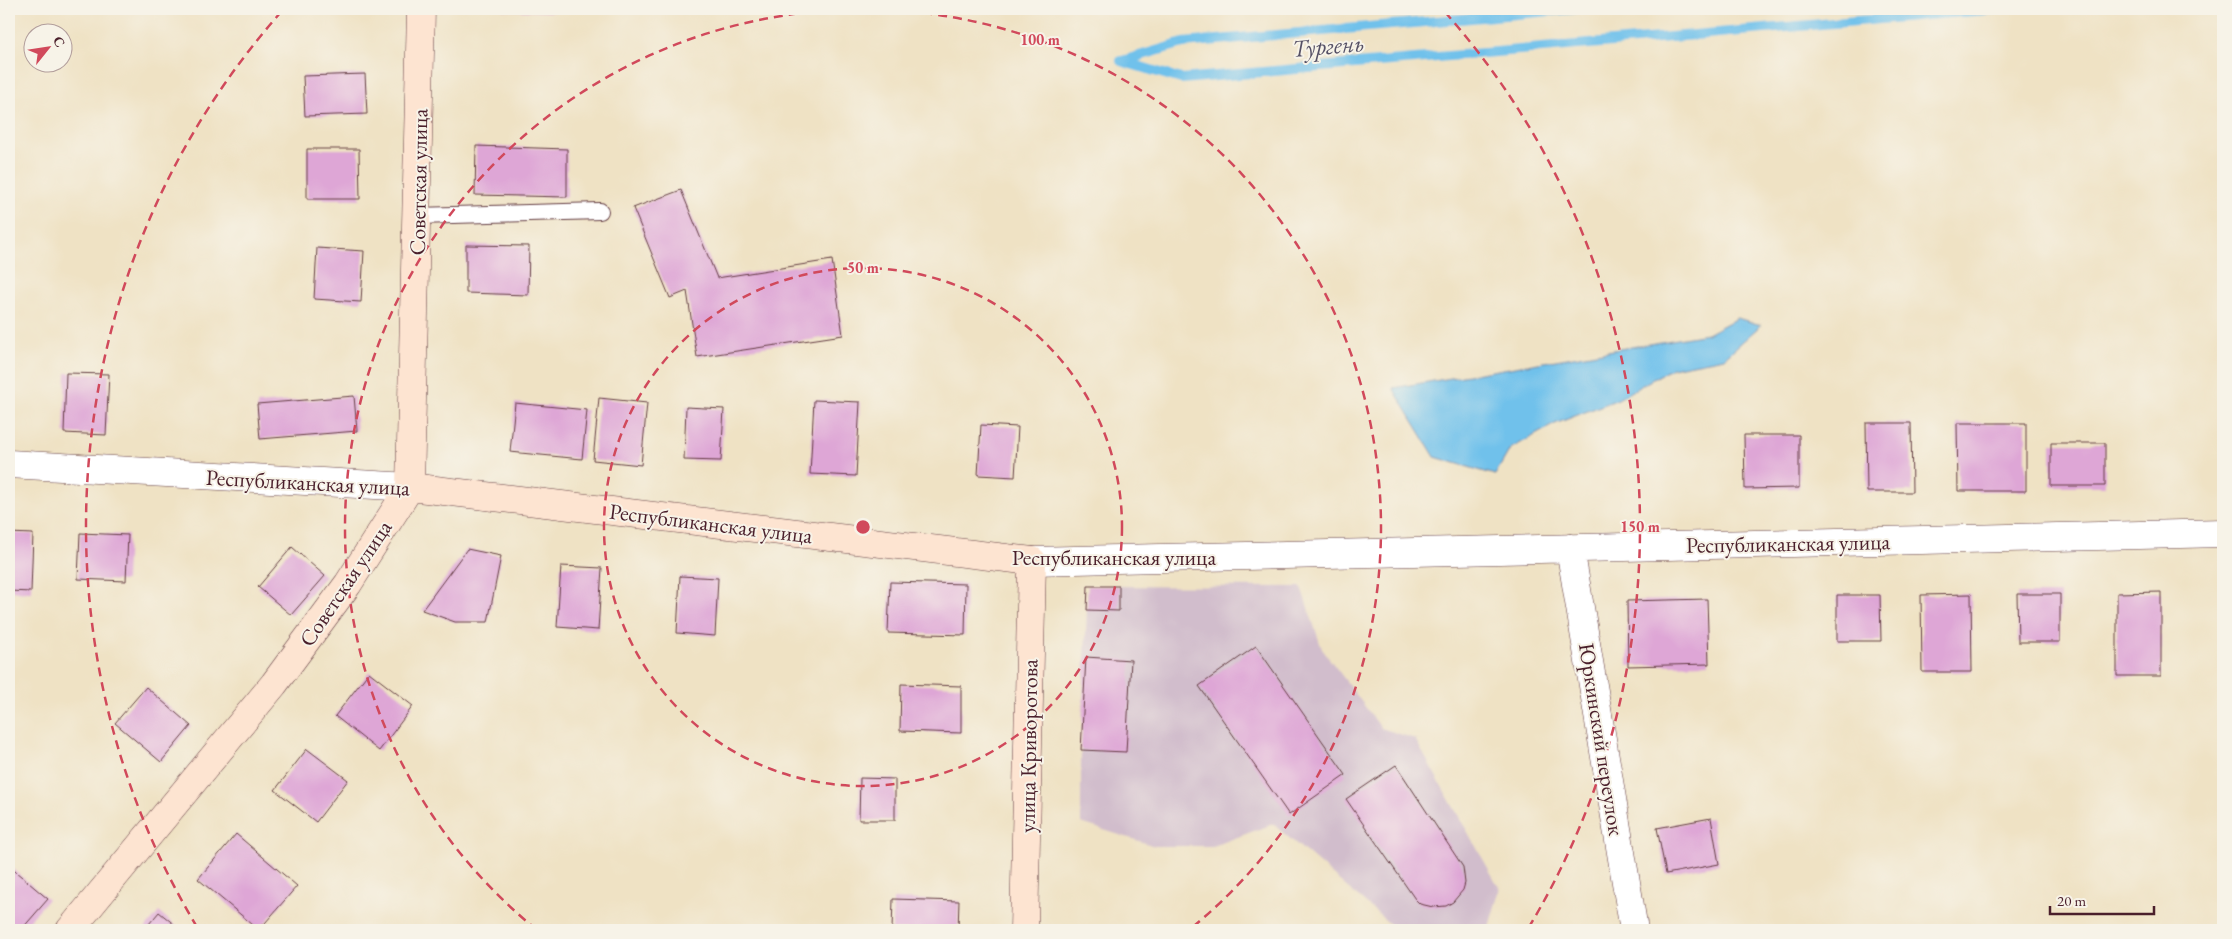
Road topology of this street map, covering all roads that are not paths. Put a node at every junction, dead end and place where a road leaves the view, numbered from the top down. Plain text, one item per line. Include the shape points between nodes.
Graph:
1 (421, 9) edge
2 (600, 211) dead end
3 (418, 216) junction
4 (9, 464) edge
5 (410, 487) junction
6 (2223, 533) edge
7 (1570, 548) junction
8 (1032, 561) junction
9 (70, 930) edge
10 (1024, 930) edge
11 (1634, 930) edge

1 - 3 street, Советская улица
2 - 3 lane
3 - 5 street, Советская улица
4 - 5 street, Республиканская улица
5 - 8 street, Республиканская улица
5 - 9 street, Советская улица via 348,584 274,684
6 - 7 street, Республиканская улица
7 - 8 street, Республиканская улица
7 - 11 street, Юркинский переулок
8 - 10 street, улица Криворотова

